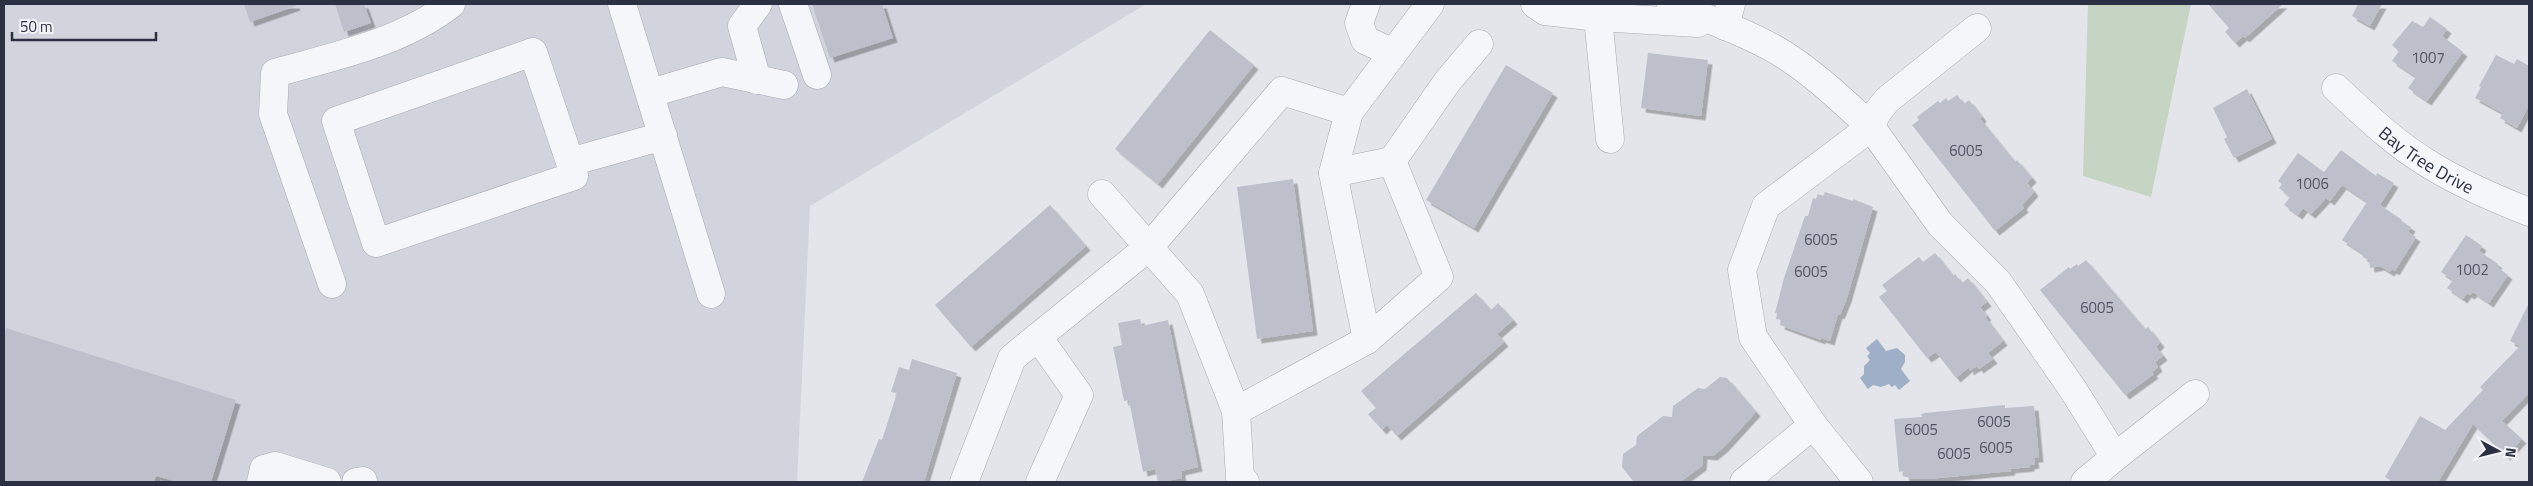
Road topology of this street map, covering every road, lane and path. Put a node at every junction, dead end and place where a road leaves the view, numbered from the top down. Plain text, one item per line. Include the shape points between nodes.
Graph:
1 (451, 4) edge
2 (622, 4) edge
3 (758, 4) edge
4 (794, 4) edge
5 (1366, 4) edge
6 (1430, 4) edge
7 (1534, 4) edge
8 (1671, 4) edge
9 (1728, 15) edge
10 (1598, 17) junction
11 (1977, 28) dead end
12 (1479, 44) dead end
13 (1393, 53) junction
14 (817, 75) dead end
15 (757, 80) junction
16 (784, 85) dead end
17 (2336, 88) dead end
18 (651, 93) junction
19 (1349, 112) junction
20 (1871, 127) junction
21 (663, 136) junction
22 (1610, 139) dead end
23 (1392, 161) junction
24 (570, 162) junction
25 (1333, 173) junction
26 (1102, 194) dead end
27 (2529, 212) edge
28 (1150, 246) junction
29 (332, 284) dead end
30 (711, 294) dead end
31 (1038, 337) junction
32 (1367, 340) junction
33 (2195, 394) dead end
34 (1236, 411) junction
35 (1813, 425) junction
36 (2115, 457) junction
37 (261, 482) edge
38 (326, 482) edge
39 (964, 482) edge
40 (1040, 482) edge
41 (1244, 482) edge
42 (1744, 482) edge
43 (1859, 482) edge
44 (2085, 482) edge

1 - 29 street via 384,41 275,73 273,114
2 - 18 street
3 - 15 street via 742,26
4 - 14 street
5 - 13 street via 1359,23 1365,40
6 - 13 street
7 - 10 street via 1545,10
8 - 9 street
9 - 10 street
9 - 20 street via 1789,57
10 - 22 street
11 - 20 street via 1887,100
12 - 23 street via 1446,82
13 - 19 street
15 - 16 street
15 - 18 street via 722,72
17 - 27 street, Bay Tree Drive via 2384,132 2430,165 2480,192
18 - 21 street
19 - 25 street
19 - 28 street via 1282,92
20 - 35 street via 1766,206 1742,270 1753,337
20 - 36 street via 1940,224 1998,282 2072,388
21 - 24 street
21 - 30 street
23 - 25 street
23 - 32 street via 1439,277
24 - 24 street via 533,52 336,121 376,243 574,176
25 - 32 street
26 - 28 street
28 - 31 street
28 - 34 street via 1190,294
31 - 39 street via 1012,358
31 - 40 street via 1079,395
32 - 34 street
33 - 36 street
34 - 41 street via 1240,478
35 - 42 street
35 - 43 street
36 - 44 street
37 - 38 street via 264,468 275,466

